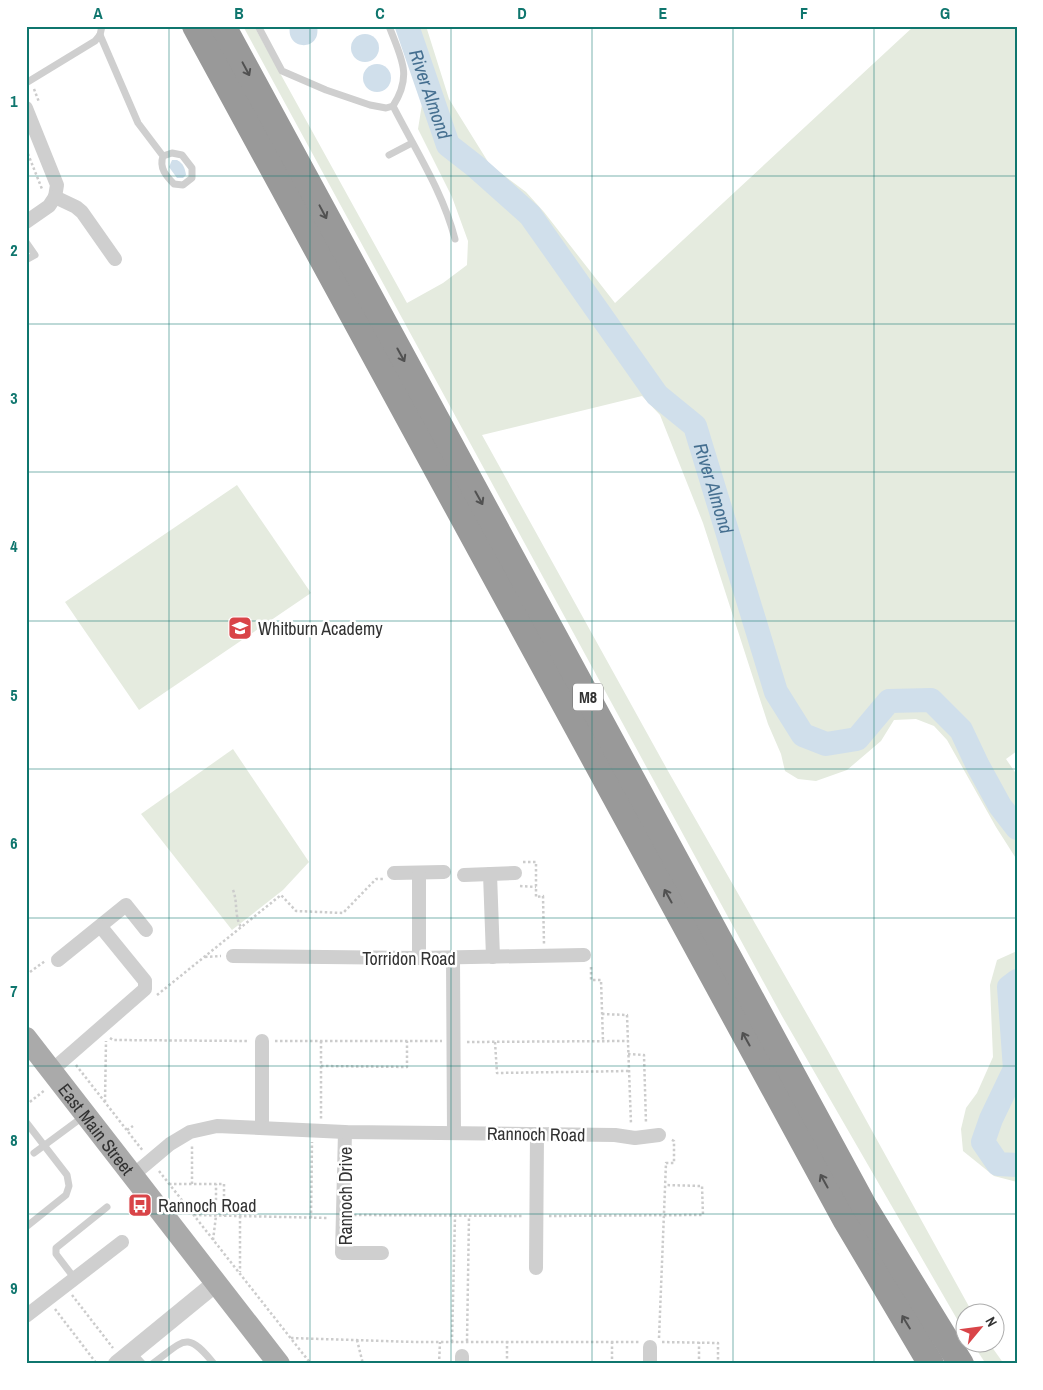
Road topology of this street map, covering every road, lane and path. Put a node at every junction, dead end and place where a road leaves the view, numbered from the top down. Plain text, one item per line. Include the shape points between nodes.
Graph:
1 (102, 26) edge
2 (196, 26) edge
3 (223, 26) edge
4 (258, 26) edge
5 (389, 26) edge
6 (100, 35) junction
7 (26, 83) edge
8 (393, 106) junction
9 (26, 108) edge
10 (412, 142) junction
11 (26, 149) edge
12 (388, 155) dead end
13 (163, 156) junction
14 (52, 202) junction
15 (26, 222) edge
16 (454, 239) dead end
17 (26, 242) edge
18 (115, 259) dead end
19 (26, 260) edge
20 (518, 868) joint
21 (444, 872) dead end
22 (394, 873) joint
23 (420, 873) junction
24 (490, 874) junction
25 (464, 875) dead end
26 (233, 890) dead end
27 (101, 927) junction
28 (241, 927) junction
29 (146, 930) dead end
30 (584, 955) joint
31 (233, 956) dead end
32 (544, 956) junction
33 (493, 957) junction
34 (419, 958) junction
35 (453, 958) junction
36 (58, 960) joint
37 (26, 975) edge
38 (157, 995) dead end
39 (602, 1014) junction
40 (106, 1035) dead end
41 (26, 1038) edge
42 (100, 1040) dead end
43 (262, 1041) dead end
44 (321, 1041) dead end
45 (407, 1041) dead end
46 (628, 1041) junction
47 (454, 1042) junction
48 (495, 1042) junction
49 (603, 1042) junction
50 (628, 1054) junction
51 (69, 1056) junction
52 (321, 1066) junction
53 (629, 1070) junction
54 (55, 1075) junction
55 (26, 1105) edge
56 (85, 1115) junction
57 (26, 1122) edge
58 (133, 1126) dead end
59 (262, 1128) junction
60 (127, 1130) junction
61 (193, 1131) junction
62 (317, 1131) junction
63 (345, 1132) junction
64 (454, 1133) junction
65 (537, 1134) junction
66 (653, 1136) junction
67 (631, 1137) junction
68 (44, 1146) junction
69 (34, 1153) dead end
70 (150, 1160) junction
71 (132, 1176) junction
72 (169, 1184) junction
73 (192, 1184) junction
74 (216, 1184) junction
75 (107, 1207) dead end
76 (194, 1215) junction
77 (342, 1215) junction
78 (216, 1216) junction
79 (224, 1216) junction
80 (240, 1216) junction
81 (455, 1216) dead end
82 (469, 1216) dead end
83 (311, 1218) junction
84 (26, 1227) edge
85 (213, 1240) junction
86 (122, 1242) dead end
87 (382, 1253) dead end
88 (536, 1268) dead end
89 (240, 1274) junction
90 (70, 1282) junction
91 (213, 1285) junction
92 (48, 1300) junction
93 (26, 1316) edge
94 (291, 1338) junction
95 (357, 1340) junction
96 (467, 1341) junction
97 (507, 1341) junction
98 (440, 1342) junction
99 (452, 1342) junction
100 (612, 1342) junction
101 (699, 1342) junction
102 (653, 1344) junction
103 (129, 1360) edge
104 (97, 1364) edge
105 (152, 1364) edge
106 (214, 1364) edge
107 (279, 1364) edge
108 (311, 1364) edge
109 (363, 1364) edge
110 (439, 1364) edge
111 (507, 1364) edge
112 (612, 1364) edge
113 (650, 1364) edge
114 (699, 1364) edge
115 (718, 1364) edge
116 (931, 1364) edge
117 (960, 1364) edge

1 - 6 lane
116 -> 2 highway, M8 via 830,1193
3 -> 117 highway, M8 via 864,1206
4 - 8 lane via 282,71 370,105
5 - 8 lane via 404,64 404,81
6 - 7 lane
6 - 13 lane via 138,123
8 - 10 lane
9 - 14 street via 57,185
10 - 12 lane
10 - 16 lane via 449,217
11 - 14 path
13 - 13 lane via 172,153 182,155 192,168 192,178 183,185 174,184 165,175 161,164
14 - 15 street
14 - 18 street via 76,207 82,212 104,232
17 - 19 lane via 34,255
20 - 24 street
20 - 32 path via 536,862 536,896 543,896
21 - 23 street
22 - 23 street
22 - 28 path via 394,878 376,879 343,913 296,911 281,895
23 - 34 street
24 - 25 street
24 - 33 street
26 - 28 path
27 - 29 street via 126,905
27 - 36 street
27 - 51 street via 145,982 145,989
28 - 38 path
30 - 32 street, Torridon Road
30 - 39 path via 591,963 591,980 601,980
31 - 34 street, Torridon Road
32 - 33 street, Torridon Road
33 - 35 street, Torridon Road
34 - 35 street, Torridon Road
35 - 47 street
36 - 37 path via 47,959
39 - 46 path via 626,1015
39 - 49 path
40 - 42 path
41 - 54 main road, East Main Street
43 - 59 street
44 - 52 path
45 - 52 path via 407,1067
46 - 49 path
46 - 50 path
47 - 48 path
47 - 64 street
48 - 49 path
48 - 53 path via 497,1073
50 - 53 path
50 - 66 path via 644,1055
51 - 54 street
51 - 60 path
52 - 62 path
53 - 67 path
54 - 55 path
54 - 56 main road, East Main Street
56 - 68 lane
56 - 71 main road, East Main Street
57 - 68 lane
58 - 60 path
59 - 61 street, Rannoch Road via 217,1126
59 - 62 street, Rannoch Road
60 - 70 path
61 - 70 street, Rannoch Road
61 - 73 path
62 - 63 street, Rannoch Road
62 - 83 path
63 - 64 street, Rannoch Road
63 - 77 street, Rannoch Drive
64 - 65 street, Rannoch Road
65 - 67 street, Rannoch Road
65 - 88 street
66 - 67 street, Rannoch Road
66 - 102 path via 674,1141 674,1163 666,1163 660,1338
68 - 69 lane
68 - 84 lane via 67,1175 69,1186 66,1195
70 - 71 street, Rannoch Road
70 - 72 path
71 - 91 main road, East Main Street
72 - 73 path
72 - 76 path
73 - 74 path
74 - 78 path
74 - 79 path via 224,1184
75 - 90 lane via 56,1248
76 - 78 path
76 - 85 path
77 - 83 path
77 - 87 street, Rannoch Drive via 342,1253
78 - 79 path
78 - 85 path
79 - 80 path
80 - 83 path
80 - 89 path
81 - 99 path
82 - 96 path
85 - 89 path
86 - 90 street
89 - 94 path
90 - 92 street
90 - 103 path
91 - 103 street
91 - 107 main road, East Main Street
92 - 93 street
92 - 104 path
94 - 95 path
94 - 108 path
95 - 98 path
95 - 109 path
96 - 97 path
96 - 99 path
97 - 100 path
97 - 111 path
98 - 99 path
98 - 110 path
100 - 102 path
100 - 112 path
101 - 102 path
101 - 114 path
101 - 115 path via 718,1343
102 - 113 street
105 - 106 lane via 181,1342 191,1342 200,1347

